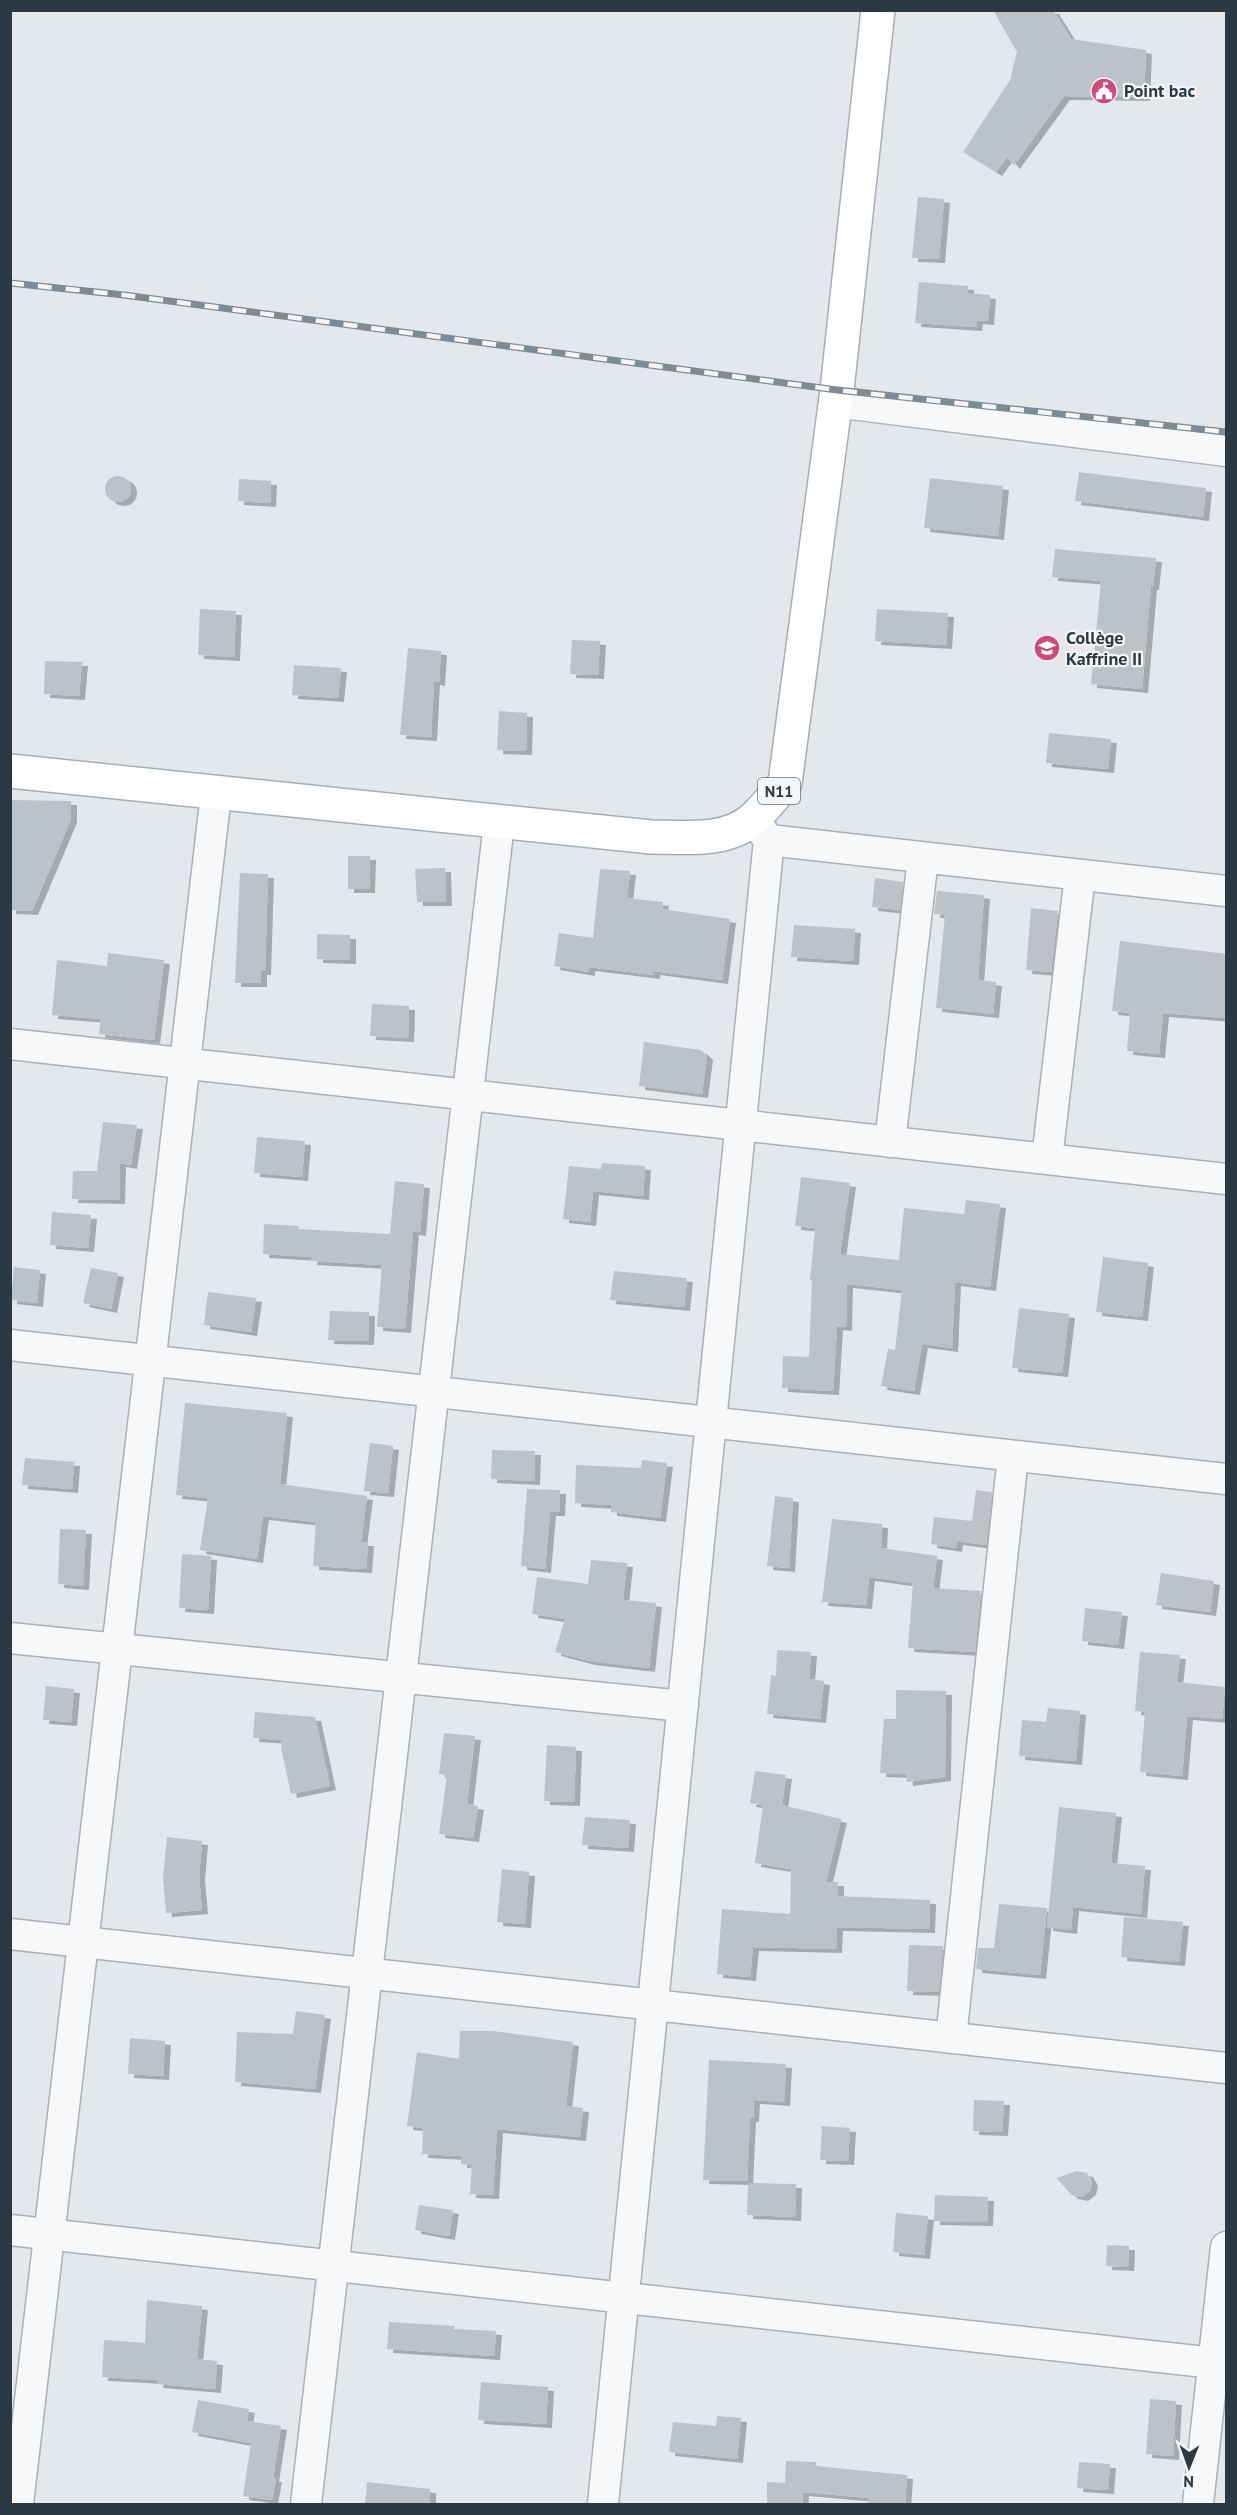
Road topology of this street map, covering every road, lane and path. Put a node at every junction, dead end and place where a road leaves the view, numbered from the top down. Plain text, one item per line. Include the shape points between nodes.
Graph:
1 (878, 10) edge
2 (835, 402) junction
3 (1227, 451) edge
4 (10, 771) edge
5 (216, 794) junction
6 (500, 823) junction
7 (761, 830) junction
8 (923, 858) junction
9 (1080, 875) junction
10 (1227, 891) edge
11 (10, 1044) edge
12 (185, 1064) junction
13 (468, 1095) junction
14 (741, 1125) junction
15 (890, 1142) junction
16 (1047, 1159) junction
17 (1227, 1179) edge
18 (10, 1345) edge
19 (151, 1360) junction
20 (434, 1392) junction
21 (711, 1422) junction
22 (1013, 1455) junction
23 (1227, 1479) edge
24 (10, 1638) edge
25 (117, 1649) junction
26 (401, 1677) junction
27 (683, 1706) junction
28 (10, 1934) edge
29 (84, 1942) junction
30 (367, 1974) junction
31 (653, 2005) junction
32 (951, 2038) junction
33 (1227, 2068) edge
34 (10, 2230) edge
35 (50, 2235) junction
36 (1227, 2247) edge
37 (334, 2266) junction
38 (624, 2298) junction
39 (1214, 2363) junction
40 (18, 2505) edge
41 (306, 2505) edge
42 (603, 2505) edge
43 (1198, 2505) edge

1 - 2 main road, N11
2 - 3 street
2 - 7 main road, N11 via 785,783
4 - 5 main road, N11
5 - 6 main road, N11
5 - 12 street
6 - 7 main road, N11 via 651,837 708,837
6 - 13 street
7 - 8 street
7 - 14 street
8 - 9 street
8 - 15 street
9 - 10 street
9 - 16 street
11 - 12 street
12 - 13 street
12 - 19 street
13 - 14 street
13 - 20 street
14 - 15 street
14 - 21 street
15 - 16 street
16 - 17 street
18 - 19 street
19 - 20 street
19 - 25 street
20 - 21 street
20 - 26 street
21 - 22 street
21 - 27 street
22 - 23 street
22 - 32 street
24 - 25 street
25 - 26 street
25 - 29 street
26 - 27 street
26 - 30 street
27 - 31 street
28 - 29 street
29 - 30 street
29 - 35 street
30 - 31 street
30 - 37 street
31 - 32 street
31 - 38 street
32 - 33 street
34 - 35 street
35 - 37 street
35 - 40 street
36 - 39 street
37 - 38 street
37 - 41 street
38 - 39 street
38 - 42 street
39 - 43 street

